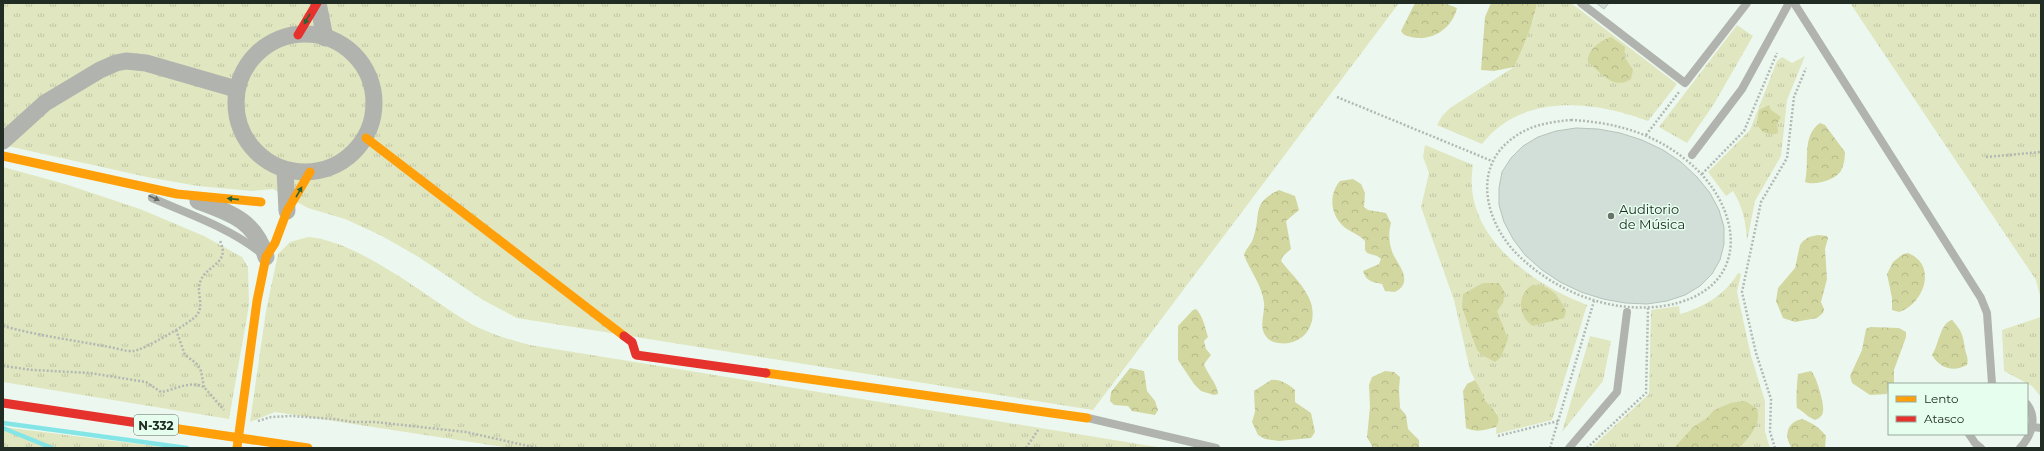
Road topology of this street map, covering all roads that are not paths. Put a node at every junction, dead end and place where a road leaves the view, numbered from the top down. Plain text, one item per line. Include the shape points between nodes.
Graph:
1 (317, 3) edge
2 (1581, 3) edge
3 (1746, 3) edge
4 (1789, 3) edge
5 (1794, 3) edge
6 (298, 35) junction
7 (325, 38) junction
8 (236, 90) junction
9 (366, 138) junction
10 (3, 141) edge
11 (1692, 155) dead end
12 (3, 156) edge
13 (285, 170) junction
14 (310, 172) junction
15 (119, 182) junction
16 (177, 194) junction
17 (261, 202) joint
18 (287, 211) junction
19 (246, 224) junction
20 (266, 257) junction
21 (1627, 312) dead end
22 (1992, 383) edge
23 (3, 403) edge
24 (2028, 406) edge
25 (1087, 418) joint
26 (2037, 427) edge
27 (1970, 435) edge
28 (1975, 446) edge
29 (237, 448) edge
30 (308, 448) edge
31 (1216, 448) edge
32 (1569, 448) edge
33 (2020, 448) edge

1 -> 6 main road
1 - 7 street
2 - 3 lane via 1685,83
4 - 11 lane via 1742,89
5 - 22 lane via 1981,298 1987,313
6 - 7 street via 312,34
6 - 8 street via 286,36 263,47 246,66
7 - 9 street via 336,41 356,57 370,79 374,104
8 - 10 street via 146,63 116,63 45,103
8 - 13 street via 236,115 245,139 262,158
9 - 14 street via 355,151 335,166
9 - 25 main road via 632,342 636,355
12 - 15 main road
13 - 14 street
13 - 18 street
18 -> 14 main road
15 - 16 main road
15 -> 20 lane via 228,232
17 -> 16 main road
16 - 19 street via 228,212
17 - 19 street via 251,208
18 - 20 main road
19 - 20 street via 261,243
20 - 29 main road via 257,301
21 - 32 lane via 1617,392
23 - 30 main road, N-332
24 - 26 lane
25 - 31 lane
26 - 33 lane
27 - 28 lane

